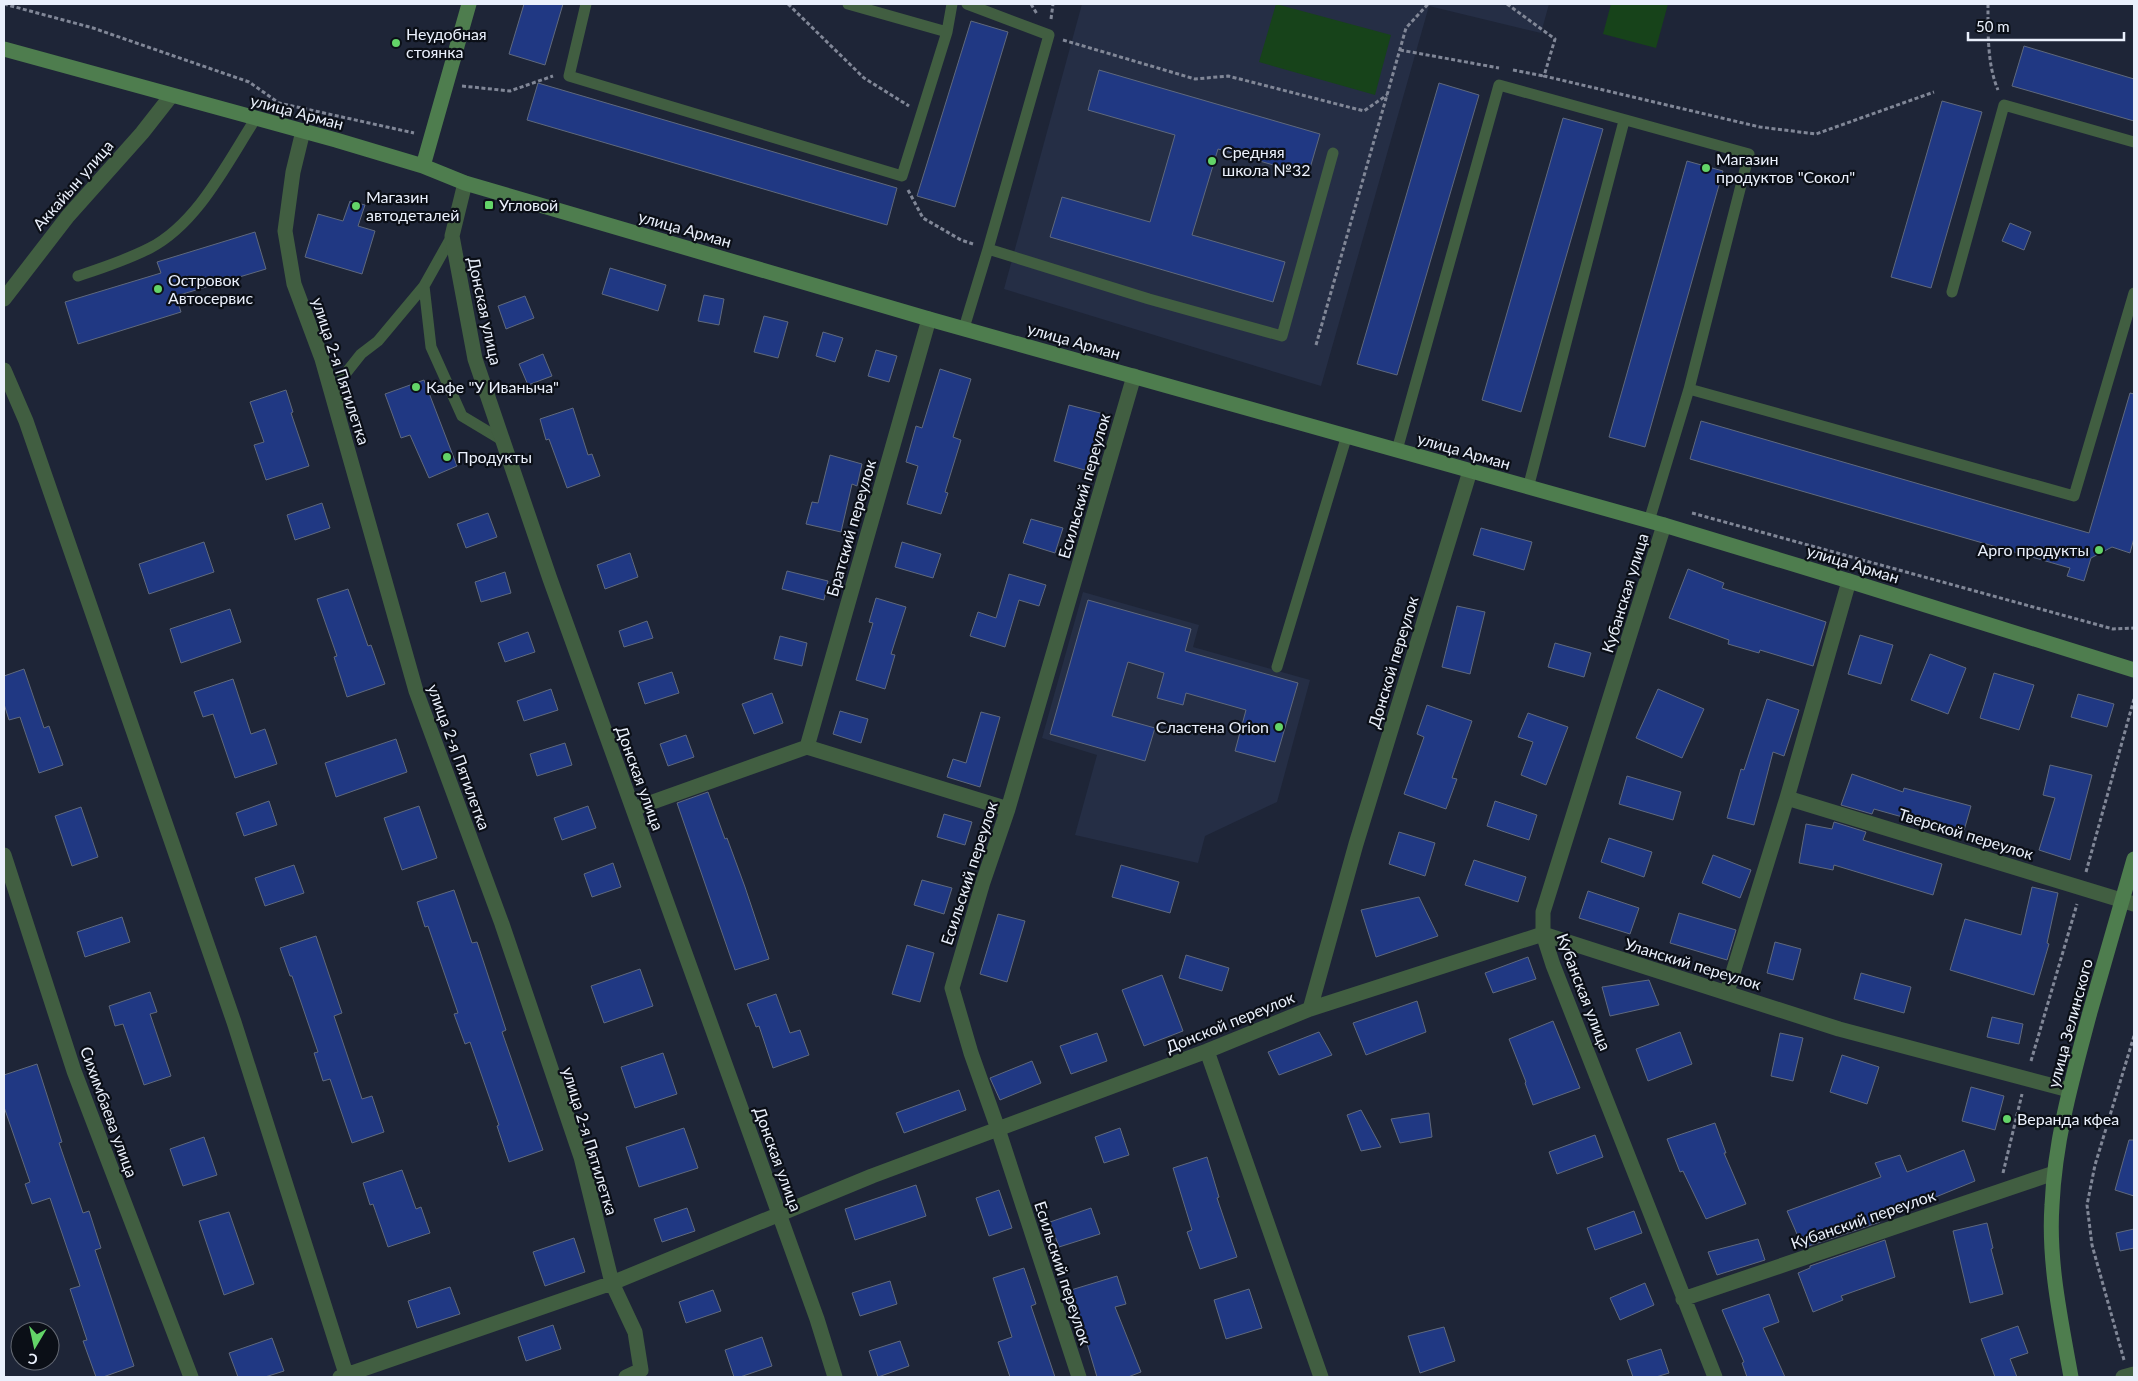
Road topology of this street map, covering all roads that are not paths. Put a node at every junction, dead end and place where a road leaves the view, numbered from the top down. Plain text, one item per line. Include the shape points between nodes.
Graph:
1 (469, 4) edge
2 (586, 4) edge
3 (848, 4) edge
4 (952, 4) edge
5 (967, 4) edge
6 (947, 32) junction
7 (4, 49) edge
8 (171, 96) junction
9 (256, 118) junction
10 (1624, 121) junction
11 (303, 131) junction
12 (2134, 142) edge
13 (1333, 153) dead end
14 (423, 166) junction
15 (465, 182) junction
16 (452, 236) junction
17 (988, 249) junction
18 (78, 276) dead end
19 (424, 286) junction
20 (1952, 292) dead end
21 (2134, 294) edge
22 (4, 299) edge
23 (929, 318) junction
24 (964, 328) junction
25 (4, 370) edge
26 (1134, 376) junction
27 (1689, 389) junction
28 (337, 412) junction
29 (1347, 435) junction
30 (502, 440) junction
31 (1397, 450) junction
32 (1470, 471) junction
33 (1528, 488) junction
34 (1649, 521) junction
35 (1664, 525) junction
36 (1849, 580) junction
37 (1277, 667) dead end
38 (2134, 670) edge
39 (807, 747) junction
40 (1787, 798) junction
41 (633, 809) junction
42 (1008, 809) junction
43 (4, 855) edge
44 (2134, 860) edge
45 (2128, 902) edge
46 (1543, 934) junction
47 (1727, 992) junction
48 (1310, 1009) junction
49 (1207, 1051) junction
50 (2069, 1090) junction
51 (998, 1129) junction
52 (2054, 1173) junction
53 (779, 1214) junction
54 (612, 1283) junction
55 (1683, 1299) junction
56 (191, 1377) edge
57 (344, 1377) edge
58 (626, 1377) edge
59 (835, 1377) edge
60 (1079, 1377) edge
61 (1321, 1377) edge
62 (1715, 1377) edge
63 (2071, 1377) edge

1 - 14 street
2 - 6 lane via 569,76 902,176
3 - 6 lane
4 - 6 lane
5 - 17 lane via 1049,35
7 - 8 street, улица Арман
8 - 9 street, улица Арман
8 - 22 street, Аккайын улица via 68,216
9 - 11 street, улица Арман
9 - 18 lane via 197,210 178,229 151,248
10 - 27 lane via 1749,154
10 - 31 lane via 1499,85
10 - 33 lane
11 - 14 street, улица Арман
11 - 28 street, улица 2-я Пятилетка via 293,172 285,231 294,284 322,359
12 - 20 lane via 2004,104
13 - 17 lane via 1282,336
14 - 15 street, улица Арман
15 - 16 street, Донская улица
15 - 23 street, улица Арман
16 - 19 lane
16 - 30 street, Донская улица via 474,359
17 - 24 lane
19 - 28 lane via 342,378
19 - 30 lane via 432,347 462,416
21 - 27 lane via 2074,496
23 - 24 street, улица Арман
23 - 39 street, Братский переулок
24 - 26 street, улица Арман
25 - 57 street via 26,422 234,1022
26 - 29 street, улица Арман
26 - 42 street, Есильский переулок
27 - 34 lane
28 - 54 street, улица 2-я Пятилетка via 416,692 502,924 581,1158
29 - 31 street, улица Арман
29 - 37 lane
30 - 41 street, Донская улица
31 - 32 street, улица Арман
32 - 33 street, улица Арман
32 - 48 street, Донской переулок via 1356,844
33 - 34 street, улица Арман
34 - 35 street, улица Арман
35 - 36 street, улица Арман
35 - 46 street, Кубанская улица via 1543,912
36 - 38 street, улица Арман
36 - 40 street
39 - 41 street
39 - 42 street
40 - 45 street, Тверской переулок
40 - 47 street
41 - 53 street, Донская улица
42 - 51 street, Есильский переулок via 952,988
43 - 56 street, Сихимбаева улица via 74,1071
44 - 45 street, улица Зелинского
45 - 50 street, улица Зелинского
46 - 47 street, Уланский переулок
46 - 48 street
46 - 55 street, Кубанская улица
47 - 50 street, Уланский переулок via 1838,1029
48 - 49 street, Донской переулок
49 - 51 street, Донской переулок
49 - 61 street
50 - 52 street, улица Зелинского
51 - 53 street, Донской переулок
51 - 60 street, Есильский переулок
52 - 55 street, Кубанский переулок
52 - 63 street, улица Зелинского via 2052,1238 2057,1297
53 - 54 street, Донской переулок
53 - 59 street, Донская улица
54 - 57 street, Донской переулок
54 - 58 street, улица 2-я Пятилетка via 637,1341 641,1370
55 - 62 street, Кубанская улица

